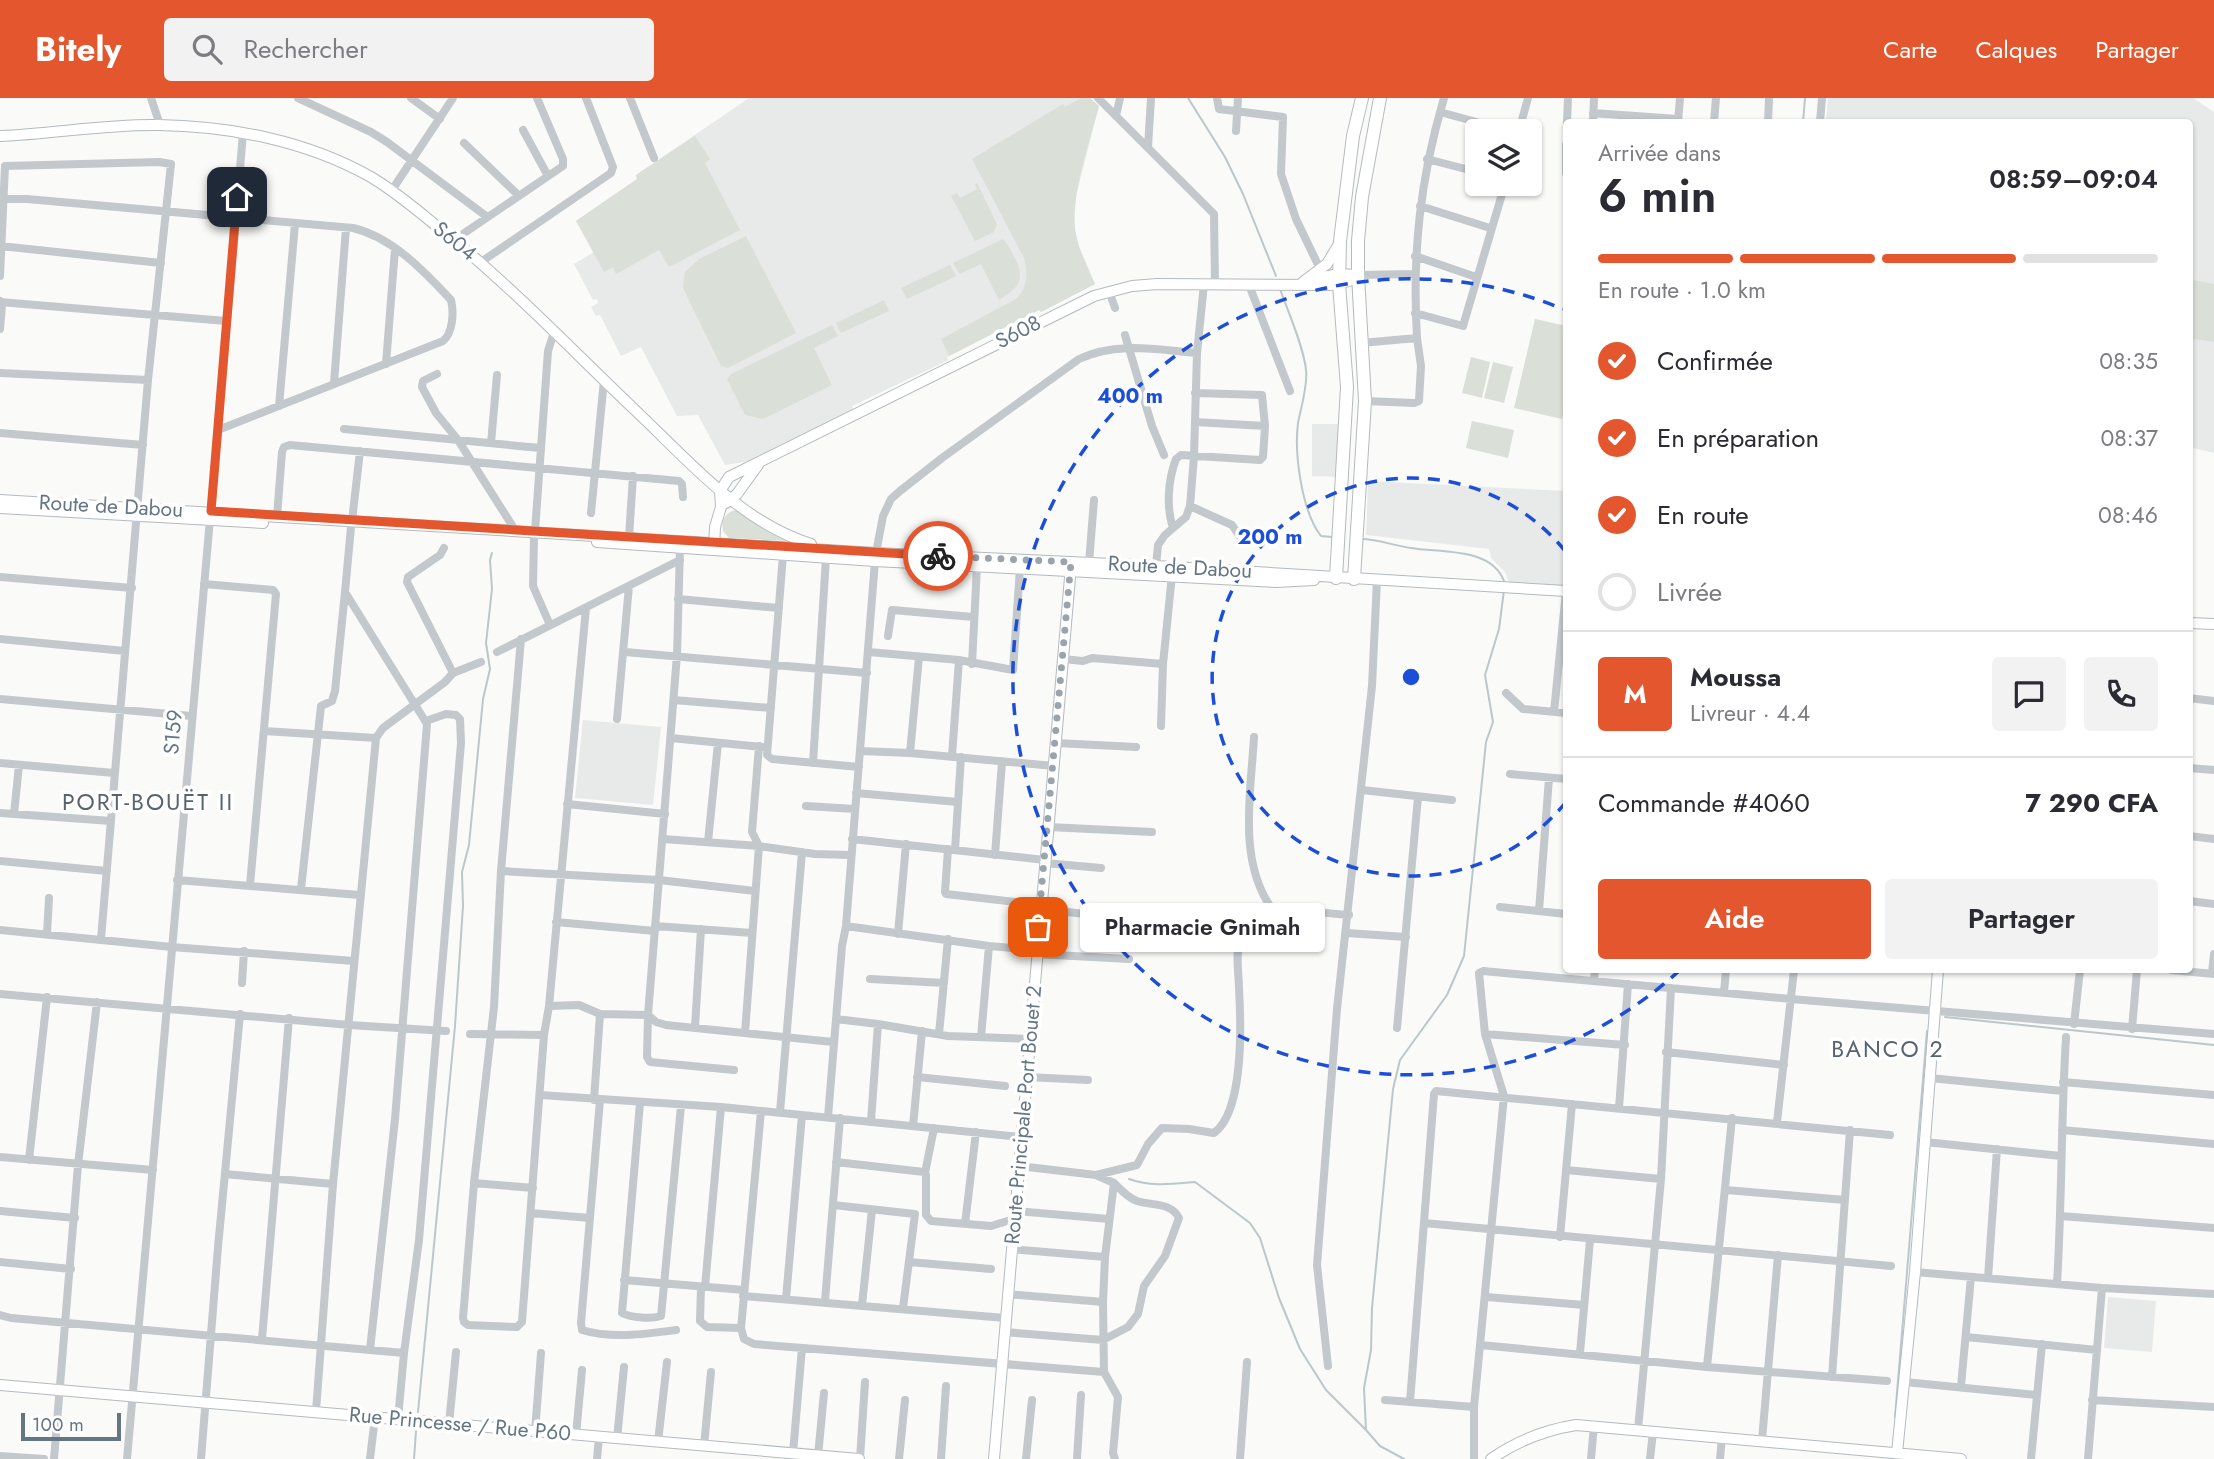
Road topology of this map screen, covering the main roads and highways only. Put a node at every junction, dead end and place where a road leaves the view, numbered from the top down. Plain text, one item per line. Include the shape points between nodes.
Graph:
1 (1362, 98) edge
2 (1380, 98) edge
3 (1345, 463) junction
4 (1363, 464) junction
5 (1336, 578) road end
6 (1354, 579) road end

1 - 3 main road via 1340,242 1347,387
2 - 4 main road via 1362,197 1358,275 1365,401
3 - 4 main road
3 - 5 main road
4 - 6 main road

